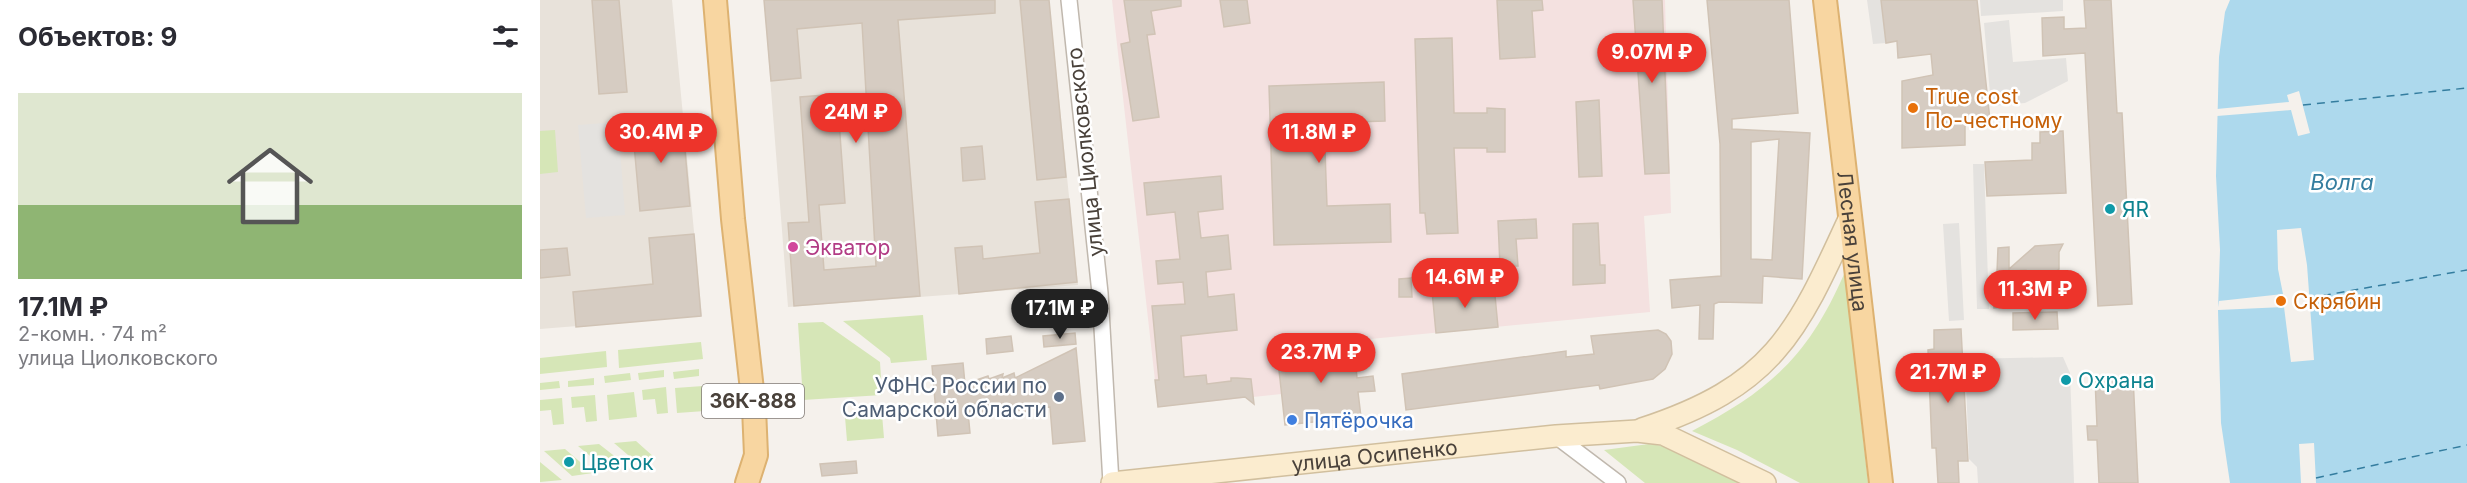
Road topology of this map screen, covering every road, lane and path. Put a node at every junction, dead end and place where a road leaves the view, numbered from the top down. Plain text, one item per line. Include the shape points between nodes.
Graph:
1 (715, 0) edge
2 (1070, 0) edge
3 (1825, 0) edge
4 (1850, 217) junction
5 (1637, 431) junction
6 (1556, 436) junction
7 (747, 483) edge
8 (1111, 483) edge
9 (1618, 483) edge
10 (1765, 483) edge
11 (1881, 483) edge

1 - 7 main road, 36К-888 via 754,408 756,455
2 - 8 street, улица Циолковского via 1100,293
3 - 4 main road, Лесная улица
4 - 5 main road, улица Осипенко via 1796,327 1768,360 1737,387 1710,403
4 - 11 main road, Лесная улица
5 - 6 main road, улица Осипенко
5 - 10 main road, улица Осипенко via 1663,434
6 - 8 main road, улица Осипенко
6 - 9 street

